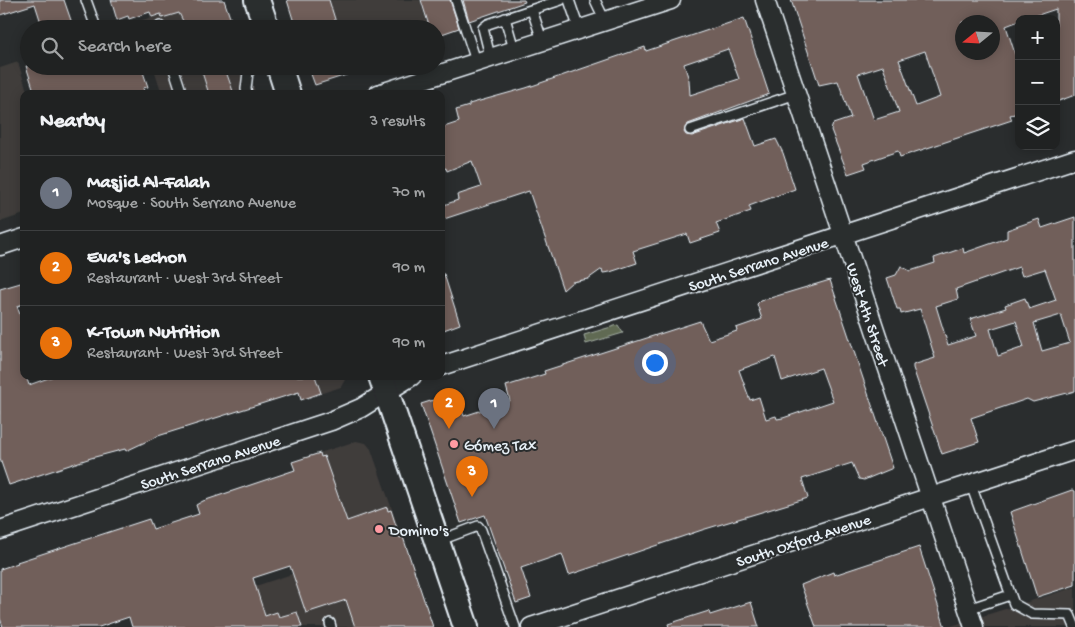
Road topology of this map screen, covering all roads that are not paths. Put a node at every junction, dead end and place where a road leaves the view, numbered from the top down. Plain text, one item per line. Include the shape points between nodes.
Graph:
1 (86, 0) edge
2 (257, 0) edge
3 (456, 0) edge
4 (561, 0) edge
5 (569, 0) edge
6 (595, 0) edge
7 (671, 0) edge
8 (765, 0) edge
9 (532, 10) junction
10 (505, 18) junction
11 (93, 20) edge
12 (264, 20) edge
13 (605, 21) junction
14 (579, 29) junction
15 (542, 40) junction
16 (514, 49) junction
17 (483, 59) junction
18 (445, 72) edge
19 (176, 75) edge
20 (248, 75) edge
21 (282, 75) edge
22 (435, 75) edge
23 (181, 90) edge
24 (246, 90) edge
25 (287, 90) edge
26 (390, 90) edge
27 (796, 94) junction
28 (690, 130) dead end
29 (1075, 159) edge
30 (843, 235) junction
31 (20, 239) edge
32 (0, 246) edge
33 (445, 365) edge
34 (398, 380) edge
35 (384, 384) edge
36 (1075, 450) edge
37 (971, 485) junction
38 (930, 499) junction
39 (0, 530) edge
40 (437, 541) junction
41 (1010, 595) junction
42 (968, 608) junction
43 (466, 627) edge
44 (515, 627) edge
45 (531, 627) edge
46 (974, 627) edge
47 (1075, 627) edge

1 - 11 lane
2 - 12 main road
3 - 17 lane
4 - 9 lane
5 - 14 lane
6 - 13 lane
7 - 13 street
8 - 27 street, West 4th Street
9 - 10 lane
9 - 15 lane
10 - 16 lane
10 - 17 lane via 483,28
13 - 14 street
14 - 15 street
15 - 16 street
16 - 17 street
17 - 18 street
19 - 23 lane
20 - 24 lane
21 - 25 main road
22 - 26 street
27 - 28 lane
27 - 30 street, West 4th Street
29 - 30 street, South Serrano Avenue
30 - 33 street, South Serrano Avenue
30 - 38 street, West 4th Street
31 - 32 street
34 - 35 street, South Serrano Avenue
35 - 39 street, South Serrano Avenue via 361,408 331,421
35 - 40 main road
36 - 37 street, South Oxford Avenue
37 - 38 street, South Oxford Avenue
37 - 41 lane
38 - 42 street, West 4th Street
38 - 45 street, South Oxford Avenue
40 - 43 main road
40 - 44 lane via 478,526
41 - 42 lane
41 - 47 lane via 1018,608 1032,614 1067,614 1072,617
42 - 46 street, West 4th Street

